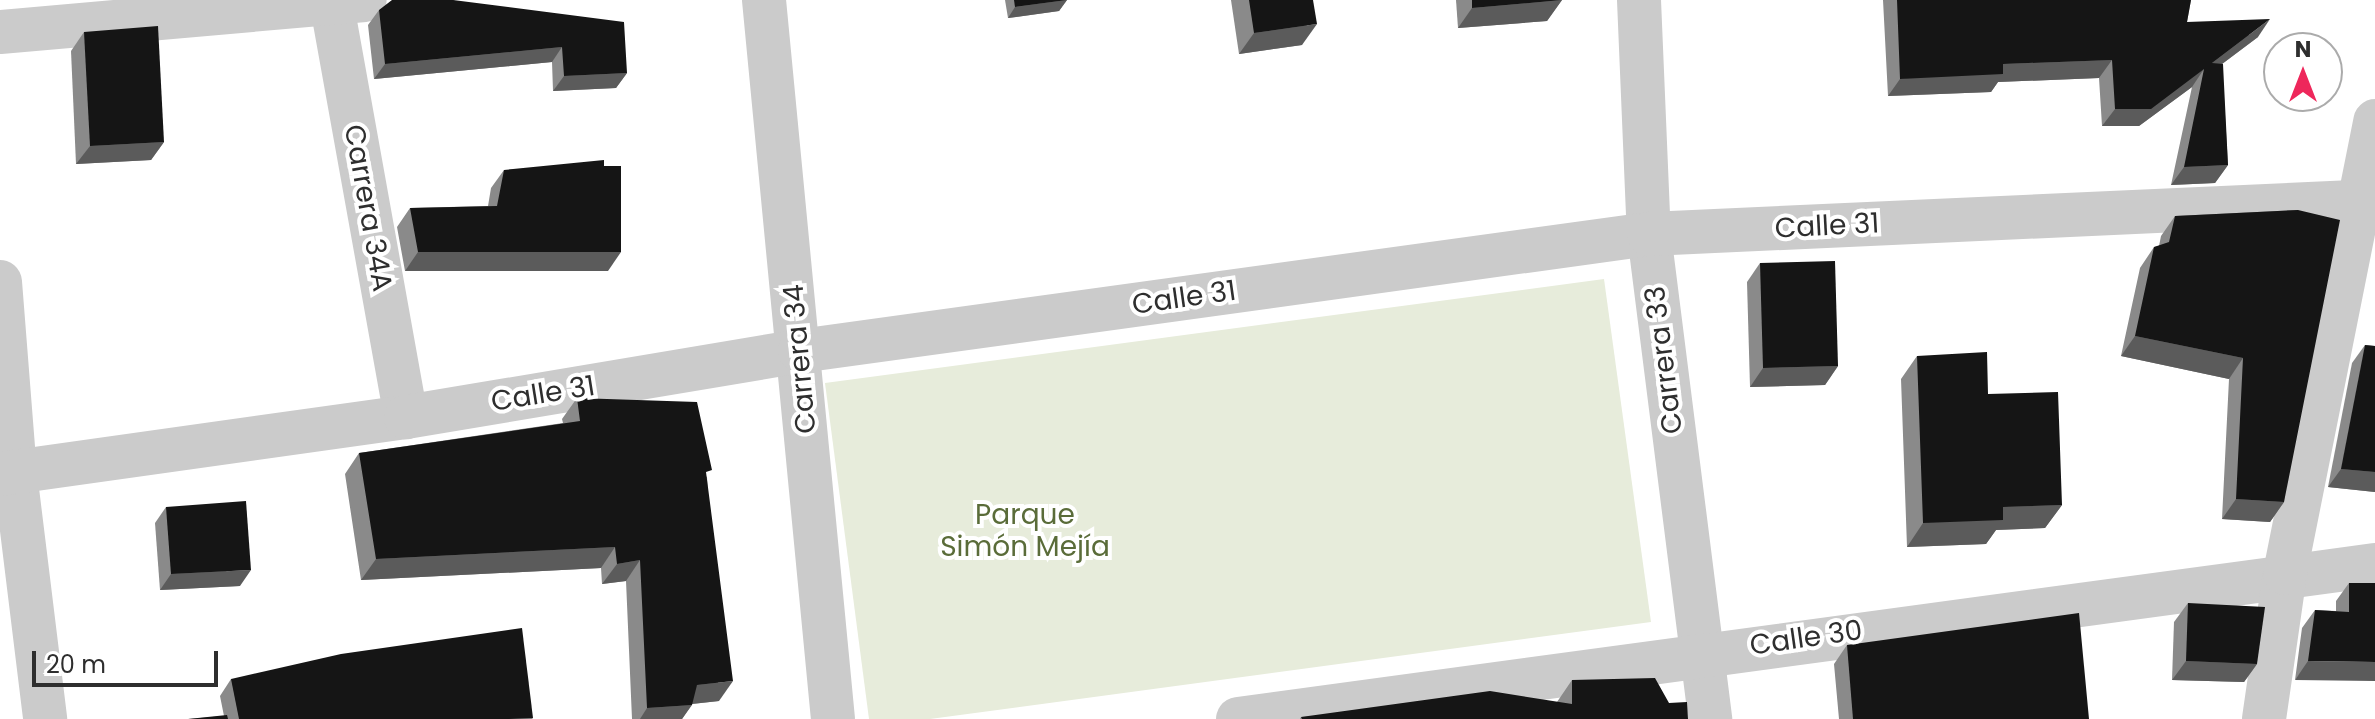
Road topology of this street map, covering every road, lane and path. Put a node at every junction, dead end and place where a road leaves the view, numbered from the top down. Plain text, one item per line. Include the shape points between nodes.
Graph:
1 (764, 0) edge
2 (1639, 0) edge
3 (342, 2) edge
4 (0, 32) edge
5 (2375, 121) edge
6 (2366, 202) edge
7 (1649, 234) junction
8 (0, 282) edge
9 (800, 351) junction
10 (406, 417) junction
11 (8, 473) edge
12 (2375, 565) edge
13 (2285, 573) junction
14 (1700, 653) junction
15 (45, 719) edge
16 (833, 719) edge
17 (1238, 719) edge
18 (1710, 719) edge
19 (2264, 719) edge

1 - 9 street, Carrera 34
2 - 7 street, Carrera 33
3 - 4 street
3 - 10 street, Carrera 34A
5 - 6 street
6 - 7 street, Calle 31
6 - 13 street
7 - 9 street, Calle 31
7 - 14 street, Carrera 33
8 - 11 street
9 - 10 street, Calle 31
9 - 16 street, Carrera 34
10 - 11 street, Calle 31
11 - 15 street
12 - 13 street, Calle 30
13 - 14 street, Calle 30
13 - 19 street
14 - 17 street, Calle 30
14 - 18 street, Carrera 33

